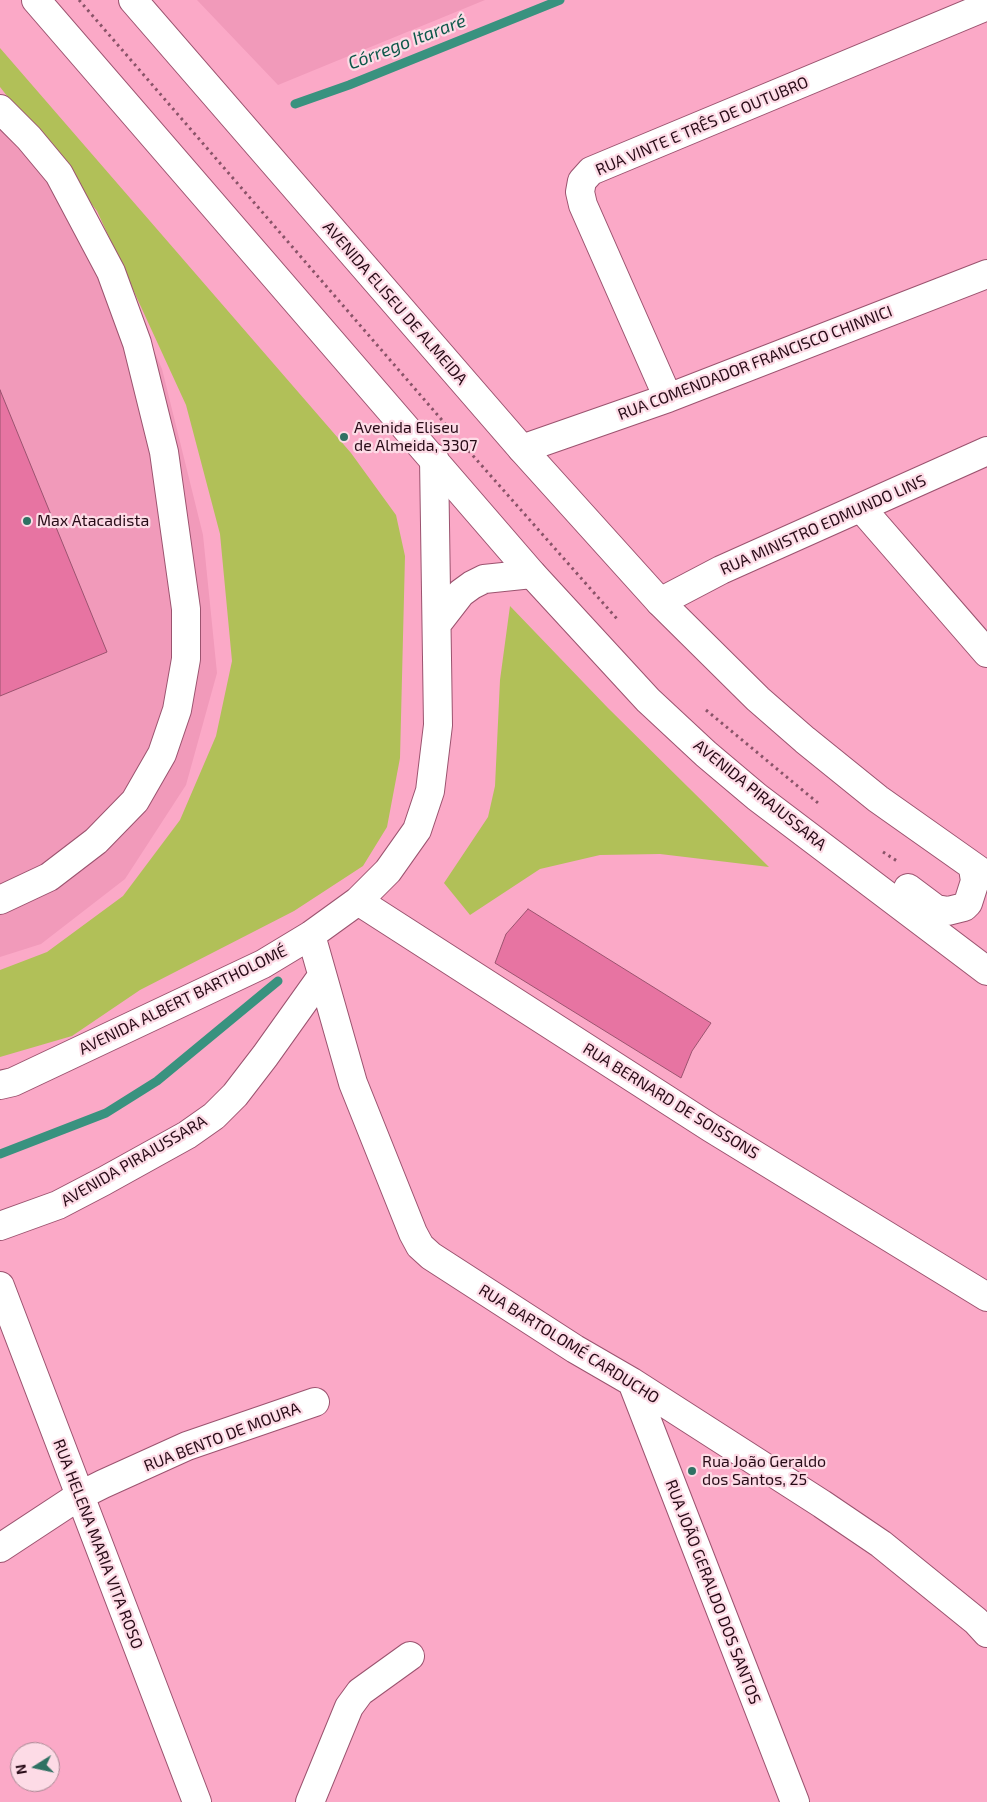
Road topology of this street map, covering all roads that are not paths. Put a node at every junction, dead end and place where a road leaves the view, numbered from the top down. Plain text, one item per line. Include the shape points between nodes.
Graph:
1 (36, 0) edge
2 (133, 0) edge
3 (987, 6) edge
4 (0, 109) edge
5 (987, 274) edge
6 (668, 398) junction
7 (522, 449) junction
8 (987, 452) edge
9 (434, 458) junction
10 (862, 509) junction
11 (532, 574) junction
12 (660, 602) junction
13 (437, 624) junction
14 (987, 653) edge
15 (805, 832) junction
16 (980, 872) edge
17 (0, 900) edge
18 (358, 901) junction
19 (311, 935) junction
20 (987, 971) edge
21 (322, 976) junction
22 (0, 1085) edge
23 (0, 1226) edge
24 (0, 1286) edge
25 (987, 1297) edge
26 (632, 1382) junction
27 (315, 1402) dead end
28 (79, 1496) junction
29 (0, 1548) edge
30 (987, 1633) edge
31 (410, 1656) dead end
32 (197, 1802) edge
33 (310, 1802) edge
34 (795, 1802) edge

1 - 9 street
2 - 7 street, AVENIDA ELISEU DE ALMEIDA
3 - 6 street, RUA VINTE E TRÊS DE OUTUBRO via 591,171 582,181 583,205
4 - 17 street via 59,174 111,272 137,342 164,452 186,609 186,659 177,710 162,754 135,801 96,841 49,877
5 - 6 street, RUA COMENDADOR FRANCISCO CHINNICI
6 - 7 street, RUA COMENDADOR FRANCISCO CHINNICI
7 - 12 street, AVENIDA ELISEU DE ALMEIDA
8 - 10 street, RUA MINISTRO EDMUNDO LINS
9 - 11 street
9 - 13 street, AVENIDA ALBERT BARTHOLOMÉ
10 - 12 street, RUA MINISTRO EDMUNDO LINS via 721,570
10 - 14 street
11 - 13 street via 484,579 472,585 461,593
11 - 15 street, AVENIDA PIRAJUSSARA via 648,700 757,797
12 - 16 street via 758,699 806,740 878,799
13 - 18 street, AVENIDA ALBERT BARTHOLOMÉ via 438,725 430,791 417,830 388,871
15 - 16 street via 833,838 863,854 936,909 964,907
15 - 20 street, AVENIDA PIRAJUSSARA
18 - 19 street, AVENIDA ALBERT BARTHOLOMÉ
18 - 25 street, RUA BERNARD DE SOISSONS via 711,1128
19 - 21 street, RUA BARTOLOMÉ CARDUCHO
19 - 22 street, AVENIDA ALBERT BARTHOLOMÉ via 263,964 13,1082
21 - 23 street, AVENIDA PIRAJUSSARA via 266,1056 214,1116 187,1135 58,1205
21 - 26 street, RUA BARTOLOMÉ CARDUCHO via 353,1083 420,1246 445,1266
24 - 28 street, RUA HELENA MARIA VITA ROSO
26 - 30 street, RUA BARTOLOMÉ CARDUCHO via 881,1544
26 - 34 street, RUA JOÃO GERALDO DOS SANTOS
27 - 28 street, RUA BENTO DE MOURA via 187,1446
28 - 29 street, RUA BENTO DE MOURA
28 - 32 street, RUA HELENA MARIA VITA ROSO
31 - 33 street via 360,1692 349,1707

